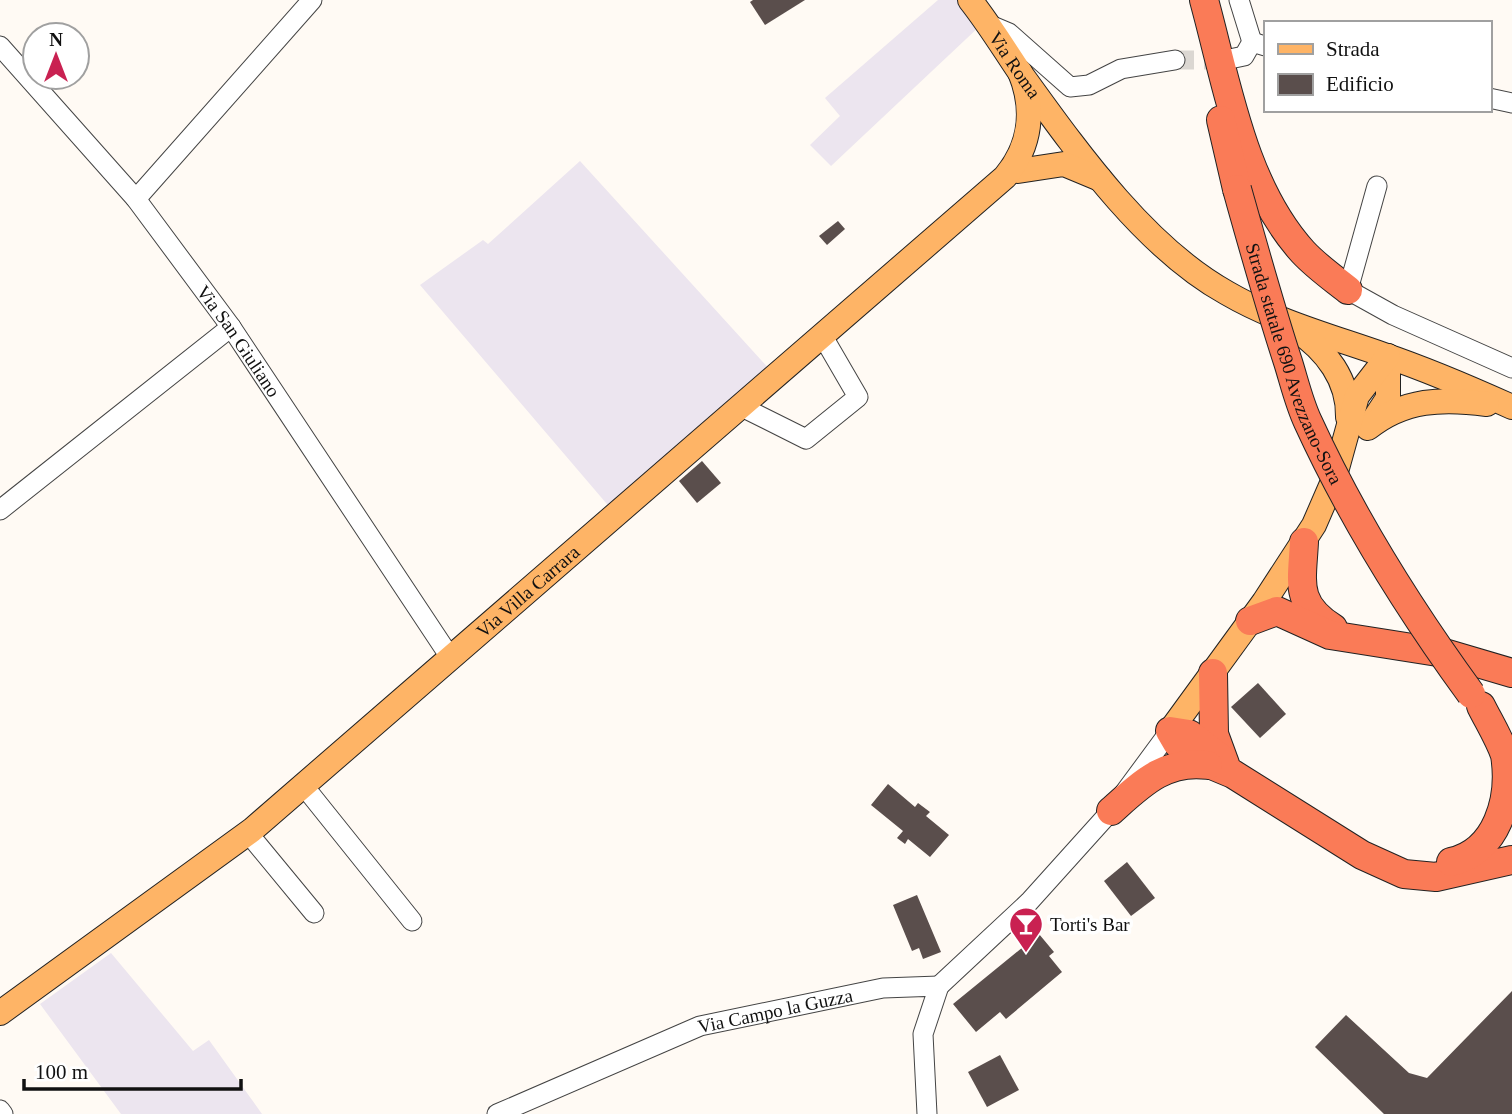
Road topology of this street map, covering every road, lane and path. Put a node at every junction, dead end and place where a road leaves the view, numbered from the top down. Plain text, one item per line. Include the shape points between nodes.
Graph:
1 (312, 0) edge
2 (970, 0) edge
3 (1193, 0) edge
4 (1204, 0) edge
5 (1239, 0) edge
6 (990, 25) junction
7 (1259, 44) edge
8 (0, 46) edge
9 (1175, 60) tunnel mouth
10 (1225, 60) tunnel mouth
11 (1020, 72) junction
12 (1491, 98) edge
13 (1512, 103) edge
14 (1062, 128) junction
15 (1015, 167) junction
16 (1106, 183) junction
17 (1377, 186) dead end
18 (135, 199) junction
19 (1349, 290) junction
20 (1283, 322) junction
21 (231, 327) junction
22 (822, 335) junction
23 (1388, 356) junction
24 (1512, 368) edge
25 (740, 406) junction
26 (1512, 408) edge
27 (1358, 425) junction
28 (0, 510) edge
29 (1304, 542) junction
30 (1250, 621) junction
31 (1358, 639) junction
32 (450, 657) junction
33 (1213, 673) junction
34 (1512, 673) edge
35 (1476, 700) junction
36 (1170, 731) junction
37 (1512, 737) edge
38 (1221, 766) junction
39 (303, 785) junction
40 (1111, 811) junction
41 (248, 833) junction
42 (1362, 855) junction
43 (1512, 860) edge
44 (314, 913) dead end
45 (412, 921) dead end
46 (939, 986) junction
47 (33, 987) junction
48 (0, 997) edge
49 (0, 1013) edge
50 (497, 1114) edge
51 (927, 1114) edge

1 - 18 street
2 - 6 main road, Via Roma
3 - 35 highway, Strada statale 690 Avezzano-Sora, bridge via 1237,189 1307,419 1379,554
4 - 19 highway via 1238,122 1266,196 1303,252
5 - 7 street
6 - 9 street via 1009,33 1070,87 1088,85 1121,69
6 - 11 main road, Via Roma
7 - 10 street via 1244,56
8 - 18 street, Via San Giuliano
11 - 14 main road, Via Roma
11 - 15 main road via 1030,123
12 - 13 street
14 - 15 main road, Via Villa Carrara via 1044,154
14 - 16 main road, Via Roma
15 - 16 main road via 1064,163
15 - 22 main road, Via Villa Carrara
16 - 20 main road, Via Roma via 1159,243 1193,272
17 - 19 street
18 - 21 street, Via San Giuliano
19 - 24 street via 1394,316
20 - 23 main road
20 - 27 main road via 1314,345 1336,370
21 - 28 street
21 - 32 street, Via San Giuliano
22 - 25 main road, Via Villa Carrara
22 - 25 street via 859,397 806,439
23 - 26 main road
23 - 27 main road via 1361,388
25 - 32 main road, Via Villa Carrara
26 - 27 main road via 1462,401 1416,403
27 - 29 main road via 1324,508
29 - 30 main road
29 - 31 highway via 1301,585 1307,603 1331,627
30 - 31 highway via 1277,611 1330,635
30 - 33 main road
31 - 34 highway via 1444,653
32 - 39 main road, Via Villa Carrara
33 - 36 main road
33 - 38 highway via 1213,724
35 - 37 highway, Strada statale 690 Avezzano-Sora
35 - 42 highway via 1506,756 1510,777 1505,816 1490,840 1474,854 1440,864 1413,865
36 - 38 highway via 1189,734
36 - 40 street
38 - 40 highway via 1184,764 1165,769
38 - 42 highway
39 - 41 main road, Via Villa Carrara
39 - 45 street
40 - 46 street via 1029,902
41 - 44 street
41 - 47 main road, Via Villa Carrara
42 - 43 highway via 1404,874 1436,877
46 - 50 street, Via Campo la Guzza via 883,988 700,1026
46 - 51 street via 923,1034
47 - 48 main road, Via Villa Carrara
47 - 49 main road, Via Villa Carrara

